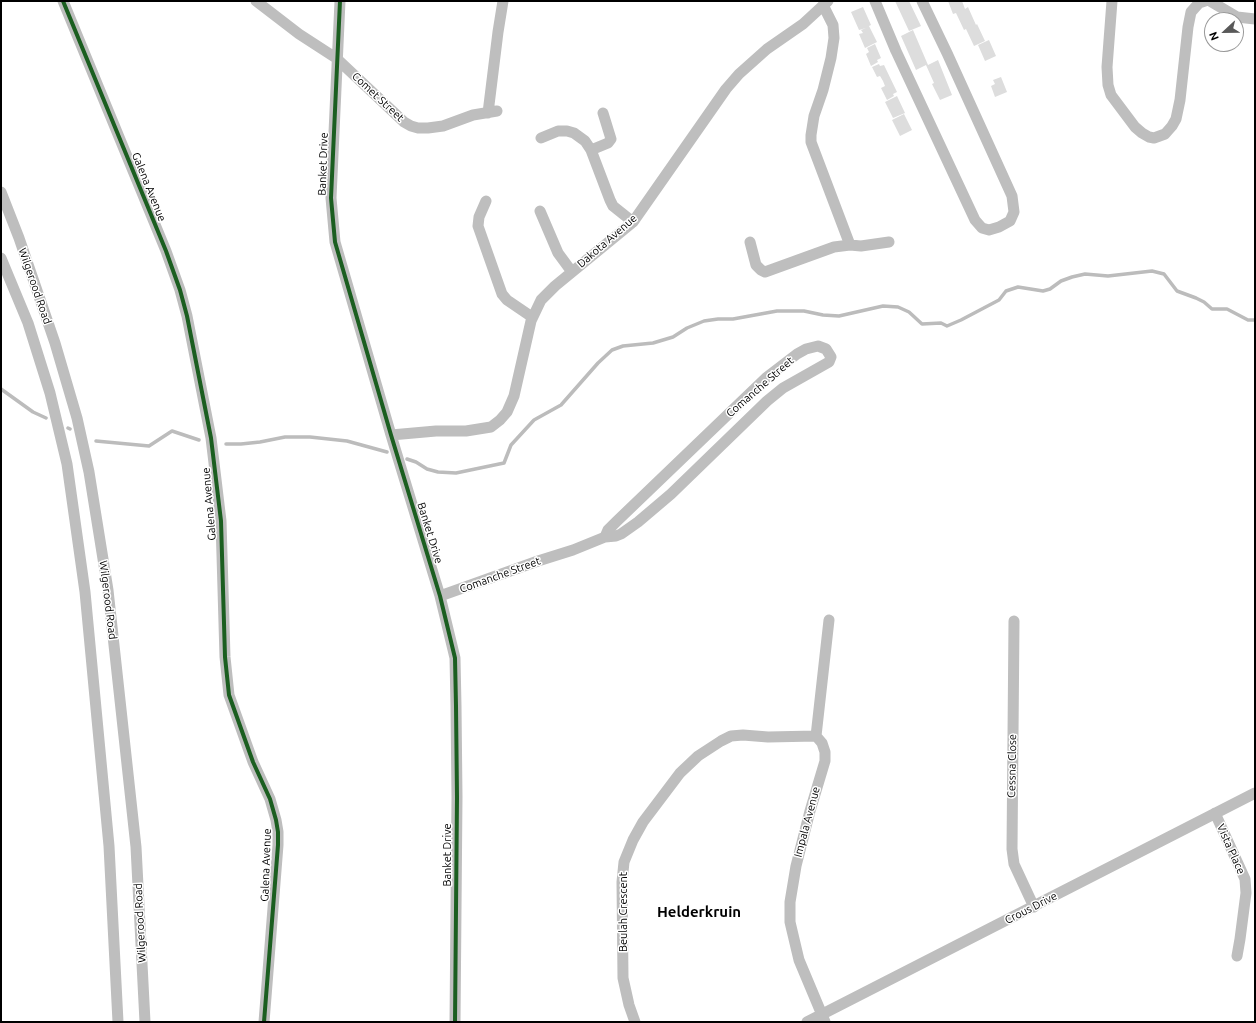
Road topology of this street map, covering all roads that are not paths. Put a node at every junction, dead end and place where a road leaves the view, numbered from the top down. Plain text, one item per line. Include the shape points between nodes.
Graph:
1 (63, 1) edge
2 (256, 1) edge
3 (340, 1) edge
4 (503, 1) edge
5 (875, 1) edge
6 (922, 1) edge
7 (1112, 1) edge
8 (1205, 1) edge
9 (1210, 1) edge
10 (826, 3) edge
11 (1255, 19) edge
12 (336, 58) junction
13 (603, 113) dead end
14 (541, 138) dead end
15 (591, 150) junction
16 (1, 192) edge
17 (486, 201) dead end
18 (540, 211) dead end
19 (633, 222) junction
20 (750, 242) dead end
21 (889, 242) dead end
22 (850, 245) junction
23 (1, 258) edge
24 (572, 272) junction
25 (532, 317) junction
26 (391, 435) junction
27 (605, 537) junction
28 (440, 596) junction
29 (829, 620) dead end
30 (1014, 621) dead end
31 (816, 736) junction
32 (1255, 793) edge
33 (1215, 813) junction
34 (1034, 907) junction
35 (1237, 956) dead end
36 (823, 1018) edge
37 (118, 1022) edge
38 (145, 1022) edge
39 (264, 1022) edge
40 (455, 1022) edge
41 (635, 1022) edge
42 (807, 1022) edge

1 - 39 street, Galena Avenue via 166,251 187,316 211,438 220,521 225,657 229,695 253,762 270,799 278,832
2 - 12 street, Comet Street
3 - 12 street, Banket Drive
4 - 12 street, Comet Street via 492,112 473,115 443,126 411,126
5 - 6 street via 975,220 982,228 989,230 999,227 1010,221 1014,212 1012,196
7 - 8 street via 1107,66 1111,95 1135,127 1154,138 1165,134 1176,119 1191,12 1198,3
9 - 11 street via 1237,17
10 - 19 street, Dakota Avenue via 739,74
10 - 22 street via 834,38 831,58 814,116 811,142
12 - 26 street, Banket Drive via 331,198 335,242
13 - 15 street via 611,139 608,144
14 - 15 street via 558,131 567,131 580,137
15 - 19 street via 613,206
16 - 38 street, Wilgerood Road via 55,344 77,418 89,472 108,590 136,847
17 - 25 street via 478,226 502,294
18 - 24 street via 558,253
19 - 24 street, Dakota Avenue
20 - 22 street via 756,265 765,272 834,247
21 - 22 street
23 - 37 street, Wilgerood Road via 28,323 50,394 67,464 85,592 108,838
24 - 25 street, Dakota Avenue via 547,293
25 - 26 street, Dakota Avenue via 514,396 507,412 500,420 491,427 466,431
26 - 28 street, Banket Drive
27 - 27 street, Comanche Street via 617,521 767,377 806,349 818,346 826,349 831,358 829,362 782,388 638,522 621,534
27 - 28 street, Comanche Street
28 - 40 street, Banket Drive via 456,677
29 - 31 street
30 - 34 street, Cessna Close via 1012,849 1014,864
31 - 36 street, Impala Avenue via 825,752 824,761 796,866 790,902 790,922 799,960
31 - 41 street, Beulah Crescent via 731,736 698,756 680,773 643,822 624,862 622,882 623,978
32 - 33 street, Crous Drive
33 - 34 street, Crous Drive
33 - 35 street, Vista Place via 1244,879 1246,893
34 - 36 street, Crous Drive
36 - 42 street, Crous Drive

